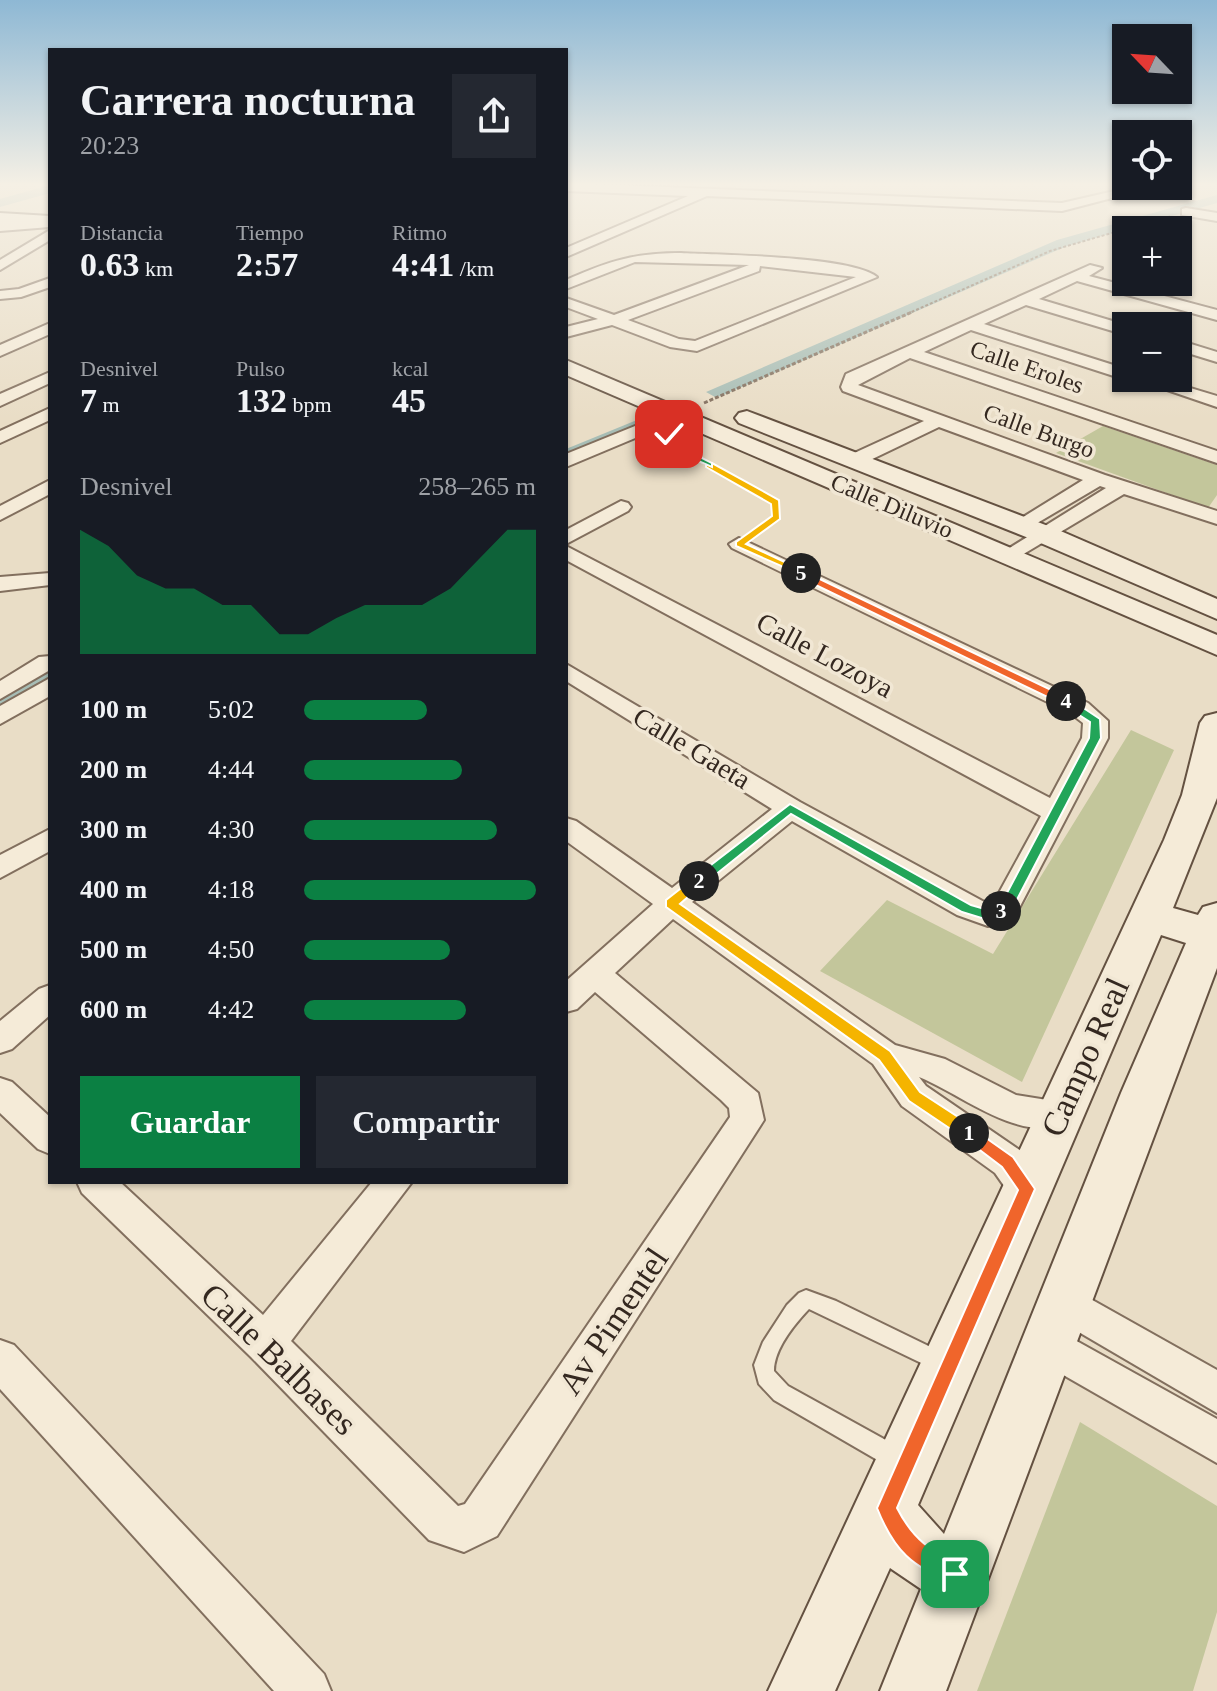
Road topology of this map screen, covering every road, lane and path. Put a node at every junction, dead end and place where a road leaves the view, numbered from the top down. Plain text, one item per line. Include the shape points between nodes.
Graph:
1 (631, 262) edge
2 (724, 262) edge
3 (1025, 262) edge
4 (767, 264) junction
5 (1095, 268) dead end
6 (1077, 277) junction
7 (48, 283) edge
8 (568, 284) edge
9 (0, 295) edge
10 (1026, 300) junction
11 (568, 303) edge
12 (1217, 315) edge
13 (614, 320) junction
14 (971, 325) junction
15 (1112, 326) edge
16 (48, 329) edge
17 (568, 332) edge
18 (0, 336) edge
19 (28, 338) junction
20 (568, 343) edge
21 (568, 345) edge
22 (1192, 349) edge
23 (0, 351) edge
24 (912, 353) junction
25 (1217, 357) edge
26 (48, 366) edge
27 (568, 368) edge
28 (1112, 370) edge
29 (48, 378) edge
30 (0, 389) edge
31 (1185, 392) edge
32 (0, 401) edge
33 (1217, 402) edge
34 (704, 403) junction
35 (48, 414) edge
36 (677, 414) junction
37 (939, 420) junction
38 (0, 438) edge
39 (1217, 457) edge
40 (857, 459) junction
41 (568, 460) edge
42 (1098, 479) junction
43 (48, 487) edge
44 (1121, 487) junction
45 (621, 507) dead end
46 (0, 514) edge
47 (1217, 518) edge
48 (1034, 530) junction
49 (568, 537) edge
50 (739, 544) joint
51 (568, 553) edge
52 (1010, 556) junction
53 (48, 579) edge
54 (0, 584) edge
55 (1217, 610) edge
56 (1217, 646) edge
57 (568, 672) edge
58 (48, 673) edge
59 (0, 692) edge
60 (0, 717) edge
61 (1217, 723) edge
62 (790, 808) junction
63 (1055, 812) junction
64 (568, 828) edge
65 (48, 839) edge
66 (0, 868) edge
67 (671, 904) junction
68 (1146, 921) junction
69 (1213, 927) edge
70 (595, 974) junction
71 (568, 998) edge
72 (48, 999) edge
73 (0, 1040) edge
74 (885, 1055) junction
75 (0, 1092) edge
76 (1060, 1114) junction
77 (48, 1137) edge
78 (392, 1184) edge
79 (108, 1186) edge
80 (1027, 1189) junction
81 (1054, 1322) junction
82 (265, 1343) junction
83 (0, 1359) edge
84 (947, 1366) junction
85 (1217, 1393) edge
86 (1217, 1442) edge
87 (896, 1486) junction
88 (464, 1530) joint
89 (955, 1574) junction
90 (307, 1691) edge
91 (801, 1691) edge
92 (913, 1691) edge

1 - 8 street
2 - 4 street
3 - 34 path
4 - 13 street
4 - 13 street via 869,279 704,345 676,344
5 - 6 street
6 - 10 street
6 - 12 street
7 - 9 street
10 - 14 street
10 - 15 street
11 - 13 street
13 - 17 street
13 - 20 street
14 - 24 street
14 - 28 street
16 - 19 street
18 - 19 street
19 - 23 street
21 - 34 street, Calle Diluvio
22 - 25 street
24 - 37 street, Calle Burgo via 848,384
24 - 39 street, Calle Eroles
26 - 30 street
27 - 36 street, Calle Diluvio
29 - 32 street
31 - 33 street
34 - 36 street
34 - 40 street, Calle Diluvio
35 - 38 street
36 - 41 street
36 - 50 path via 669,428 672,442 775,502 776,517
36 - 52 street, Calle Diluvio
37 - 40 street
37 - 42 street, Calle Burgo
40 - 48 street, Calle Diluvio
42 - 44 street, Calle Burgo
42 - 48 street
43 - 46 street
44 - 47 street, Calle Burgo
44 - 48 street
45 - 49 street
48 - 52 street
48 - 55 street, Calle Diluvio
50 - 63 street via 1079,708 1096,721 1095,738
51 - 63 street, Calle Lozoya
52 - 56 street, Calle Diluvio
53 - 54 street
57 - 62 street, Calle Gaeta
58 - 59 street
58 - 60 street
61 - 68 street, Campo Real via 1200,795
62 - 63 street, Calle Gaeta via 988,915 1005,909
62 - 67 street
64 - 67 street
65 - 66 street
67 - 70 street
67 - 74 street
68 - 69 street
68 - 76 street, Campo Real
69 - 81 street
70 - 71 street
70 - 88 street, Av Pimentel via 746,1103 747,1120 481,1520
72 - 73 street
74 - 76 street via 933,1068 1006,1108 1031,1115
74 - 80 street via 914,1096 1008,1162
75 - 77 street
76 - 80 street, Campo Real
78 - 82 street
79 - 82 street, Calle Balbases
80 - 84 street, Campo Real
81 - 85 street
81 - 86 street
81 - 89 street
82 - 88 street, Calle Balbases via 445,1524
83 - 90 street
84 - 87 street, Campo Real
84 - 87 lane via 806,1299 793,1310 764,1366 767,1379 781,1393
87 - 89 street via 902,1539
87 - 91 street, Campo Real
89 - 92 street

